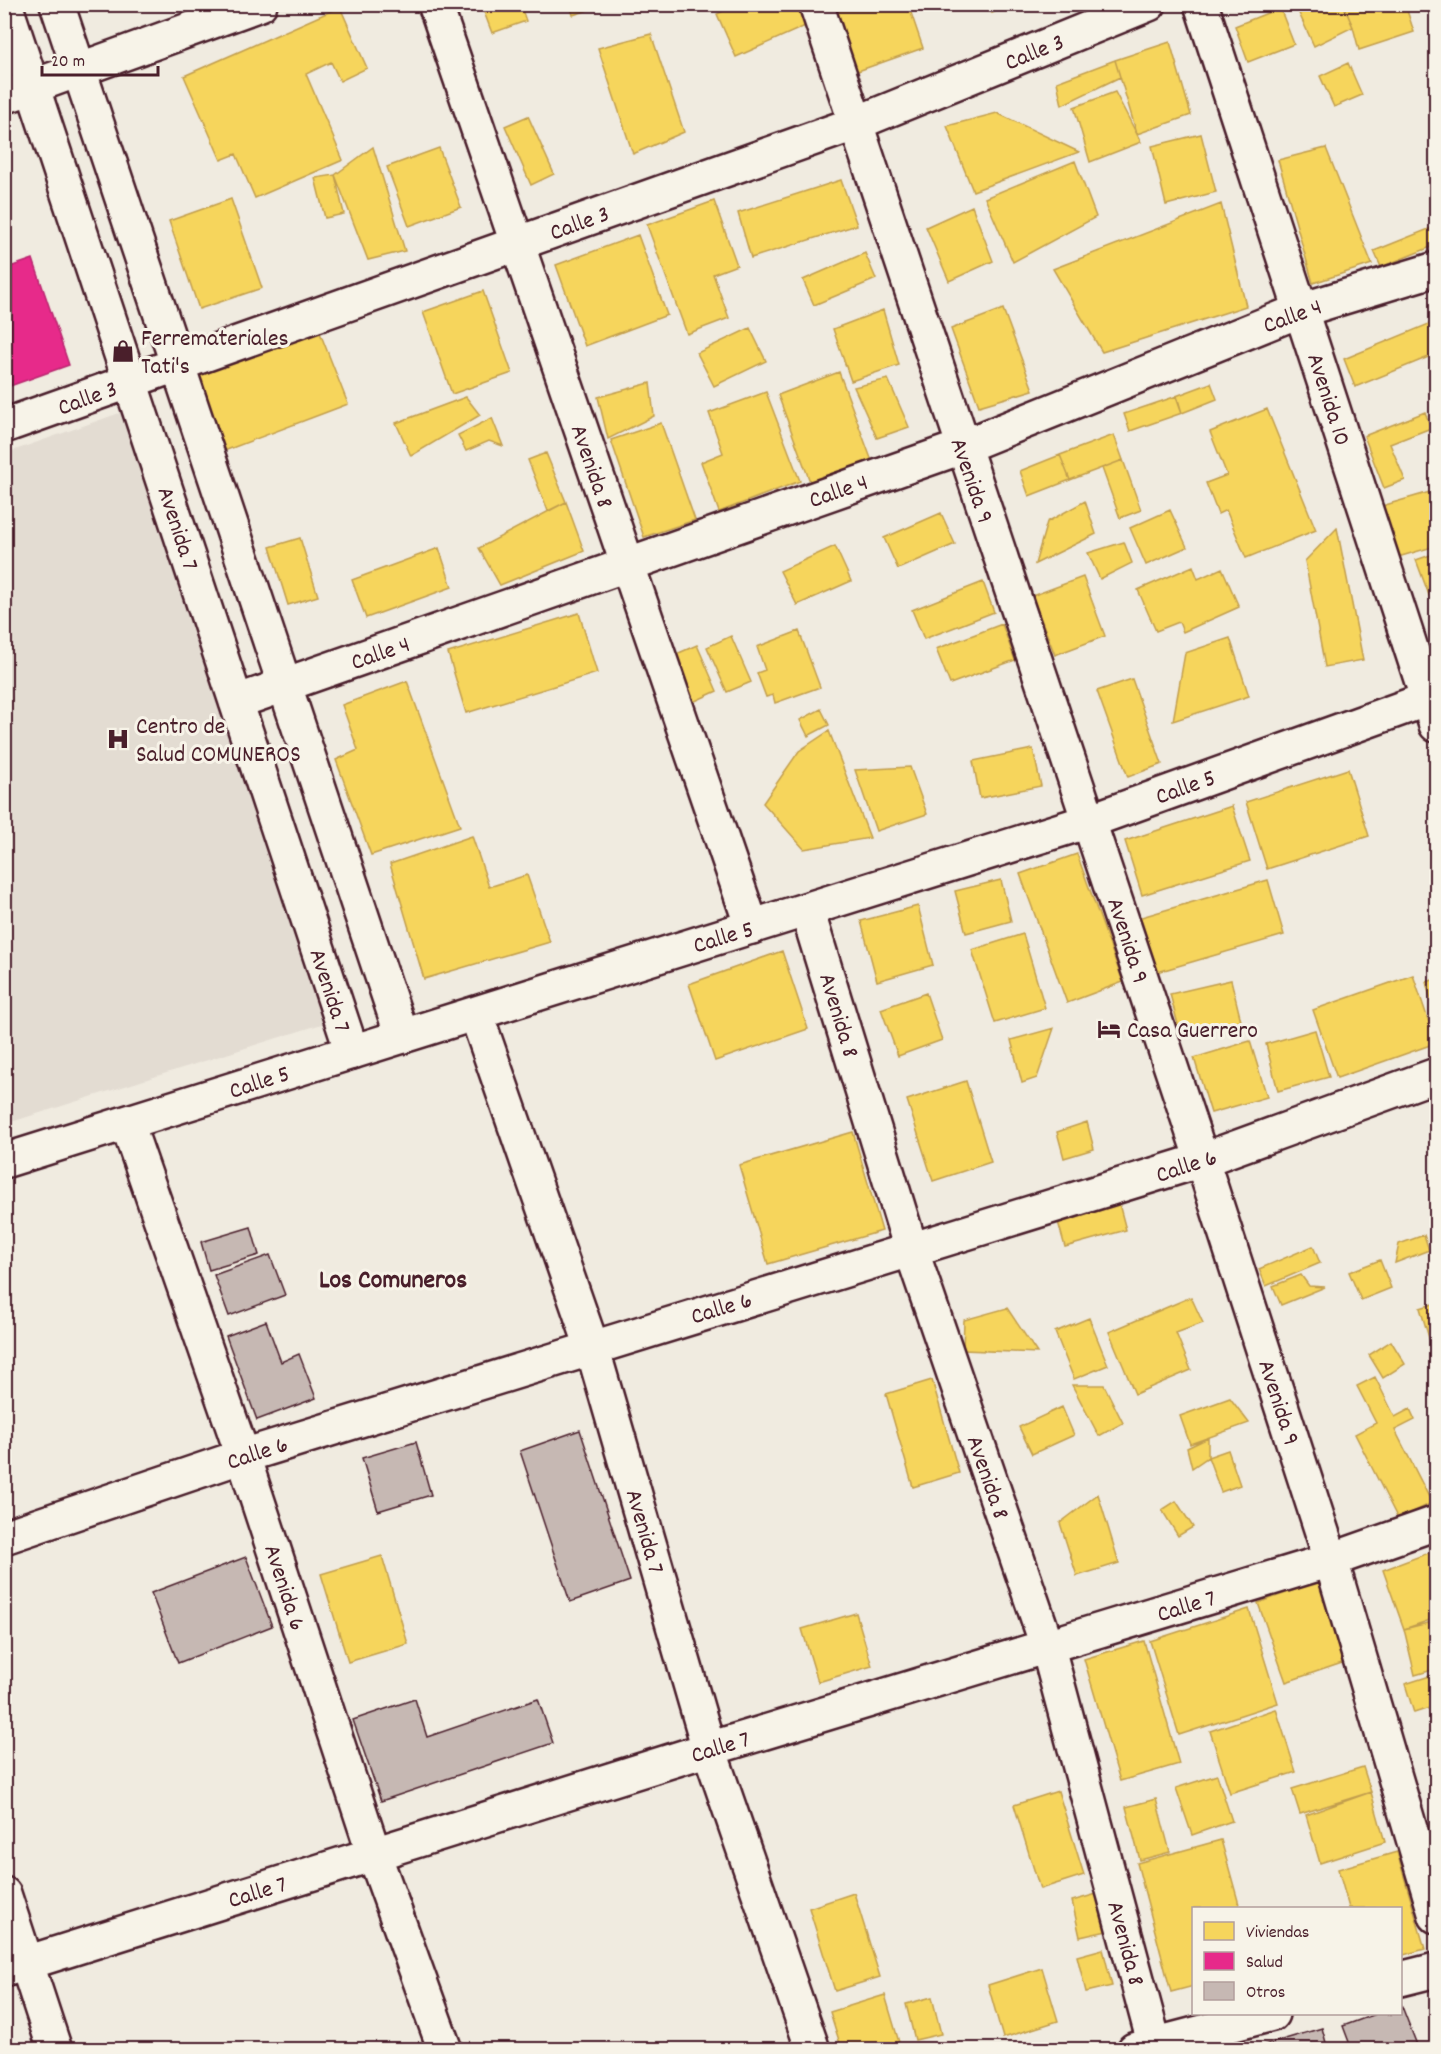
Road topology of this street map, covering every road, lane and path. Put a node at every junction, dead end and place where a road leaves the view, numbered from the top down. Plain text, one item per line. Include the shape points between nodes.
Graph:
1 (5, 4) edge
2 (57, 4) edge
3 (260, 4) edge
4 (435, 4) edge
5 (816, 4) edge
6 (1149, 4) edge
7 (1201, 4) edge
8 (79, 70) junction
9 (18, 92) edge
10 (854, 124) junction
11 (517, 244) junction
12 (1437, 269) edge
13 (1301, 310) junction
14 (178, 364) junction
15 (130, 381) junction
16 (4, 426) edge
17 (962, 447) junction
18 (627, 565) junction
19 (285, 685) junction
20 (237, 702) junction
21 (1433, 706) edge
22 (1089, 821) junction
23 (807, 910) junction
24 (752, 927) junction
25 (476, 1014) junction
26 (402, 1036) junction
27 (352, 1052) junction
28 (1437, 1075) edge
29 (127, 1124) junction
30 (1202, 1160) junction
31 (4, 1161) edge
32 (911, 1249) junction
33 (592, 1347) junction
34 (243, 1456) junction
35 (1437, 1522) edge
36 (4, 1537) edge
37 (1331, 1560) junction
38 (1048, 1648) junction
39 (709, 1749) junction
40 (374, 1854) junction
41 (4, 1894) edge
42 (1437, 1916) edge
43 (16, 1967) edge
44 (1437, 1970) edge
45 (1402, 1979) edge
46 (1265, 2015) edge
47 (1148, 2048) edge
48 (55, 2049) edge
49 (445, 2049) edge
50 (813, 2049) edge

1 - 9 street, Avenida 7
2 - 8 street, Avenida 7
3 - 8 street
4 - 11 street, Avenida 8
5 - 10 street, Avenida 9
6 - 10 street, Calle 3
7 - 13 street, Avenida 10
8 - 9 street
8 - 14 street, Avenida 7
9 - 15 street, Avenida 7
10 - 11 street, Calle 3
10 - 17 street, Avenida 9
11 - 14 street, Calle 3
11 - 18 street, Avenida 8
12 - 13 street, Calle 4
13 - 17 street, Calle 4
13 - 21 street, Avenida 10
14 - 15 street, Calle 3
14 - 19 street, Avenida 7
15 - 16 street, Calle 3
15 - 20 street, Avenida 7
17 - 18 street, Calle 4
17 - 22 street, Avenida 9
18 - 19 street, Calle 4
18 - 24 street, Avenida 8
19 - 20 street, Calle 4
19 - 26 street, Avenida 7
20 - 27 street, Avenida 7
21 - 22 street, Calle 5
22 - 23 street, Calle 5
22 - 30 street, Avenida 9
23 - 24 street, Calle 5
23 - 32 street, Avenida 8
24 - 25 street, Calle 5
25 - 26 street, Calle 5
25 - 33 street, Avenida 7
26 - 27 street, Calle 5
27 - 29 street, Calle 5
28 - 30 street, Calle 6
29 - 31 street, Calle 5
29 - 34 street, Avenida 6
30 - 32 street, Calle 6
30 - 37 street, Avenida 9
32 - 33 street, Calle 6
32 - 38 street, Avenida 8
33 - 34 street, Calle 6
33 - 39 street, Avenida 7
34 - 36 street, Calle 6
34 - 40 street, Avenida 6
35 - 37 street, Calle 7
37 - 38 street, Calle 7
37 - 42 street, Avenida 9
38 - 39 street, Calle 7
38 - 47 street, Avenida 8
39 - 40 street, Calle 7
39 - 50 street, Avenida 7
40 - 43 street, Calle 7
40 - 49 street, Avenida 6
41 - 43 street
43 - 48 street
44 - 45 street
46 - 47 street

